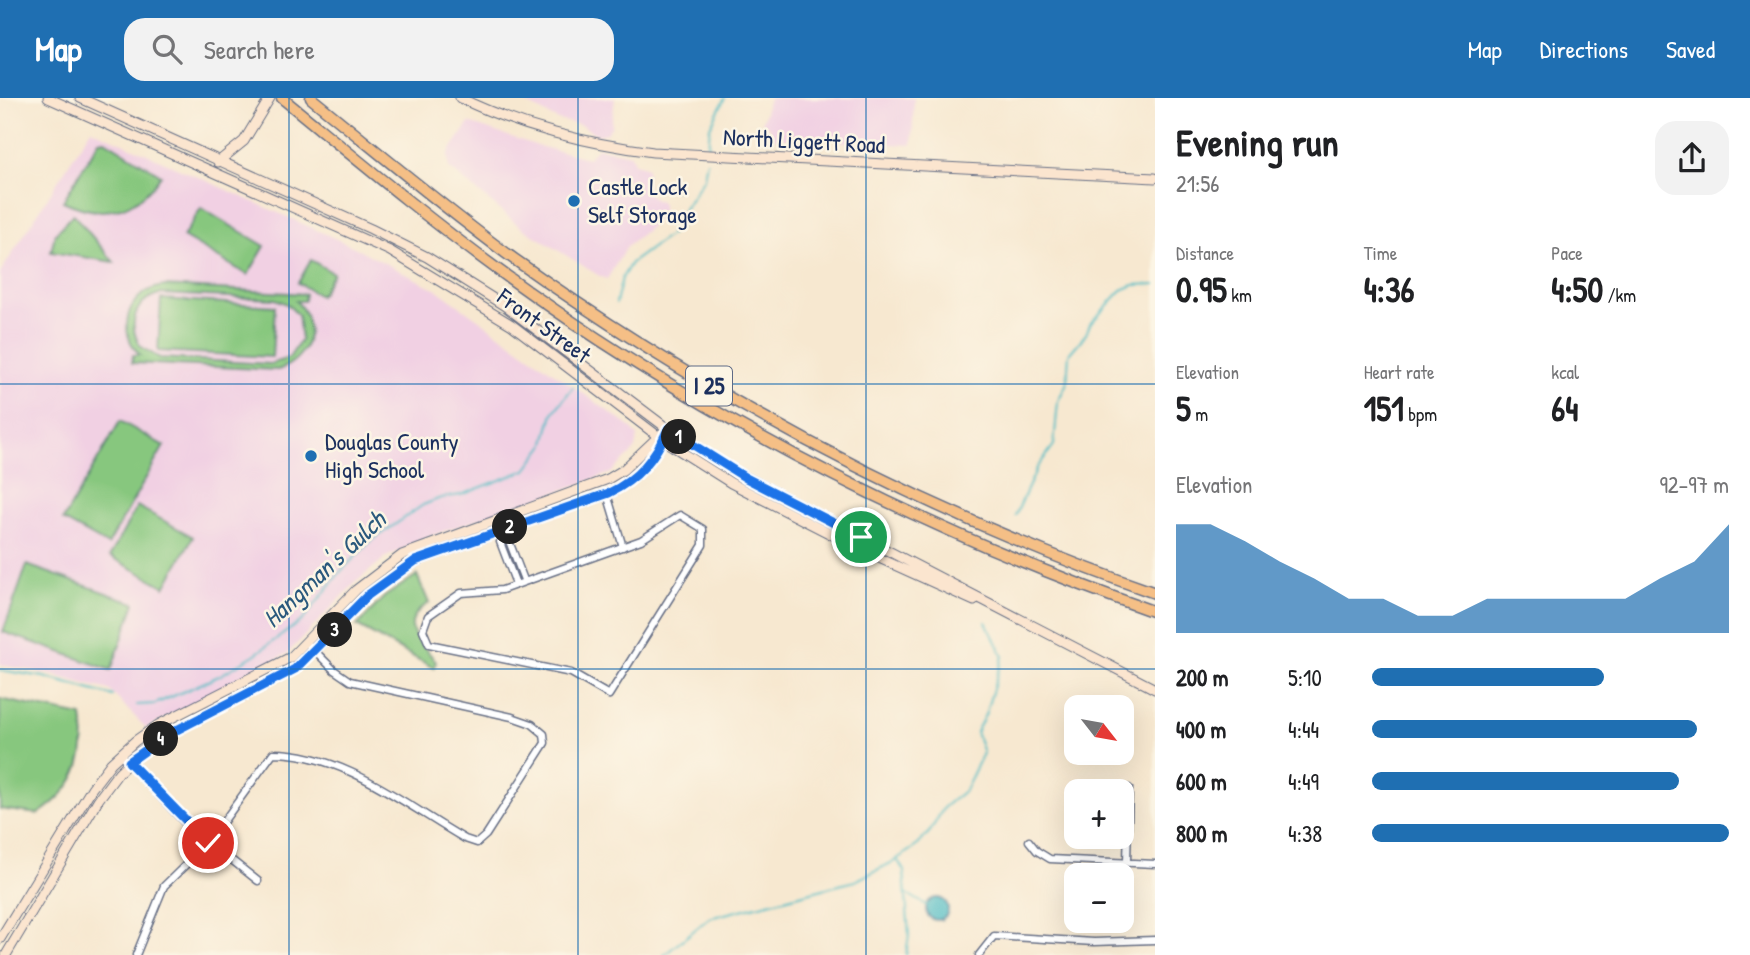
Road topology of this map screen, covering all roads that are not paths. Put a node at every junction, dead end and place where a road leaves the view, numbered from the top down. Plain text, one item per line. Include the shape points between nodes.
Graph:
1 (48, 98) edge
2 (79, 98) edge
3 (270, 98) edge
4 (282, 98) edge
5 (311, 98) edge
6 (460, 98) edge
7 (221, 161) junction
8 (208, 168) junction
9 (1155, 178) edge
10 (668, 429) junction
11 (661, 438) junction
12 (607, 494) junction
13 (496, 519) junction
14 (501, 533) junction
15 (623, 547) junction
16 (524, 580) junction
17 (516, 584) junction
18 (1155, 593) edge
19 (1002, 612) junction
20 (1155, 612) edge
21 (307, 643) junction
22 (315, 652) junction
23 (1155, 689) edge
24 (120, 754) junction
25 (129, 762) junction
26 (1030, 841) dead end
27 (208, 843) junction
28 (1128, 849) edge
29 (1128, 861) junction
30 (1155, 864) edge
31 (258, 881) dead end
32 (0, 939) edge
33 (1155, 940) edge
34 (6, 953) edge
35 (136, 955) edge
36 (979, 955) edge

1 - 8 street, Front Street
2 - 7 street, Front Street
3 - 7 street via 244,141
4 - 20 highway, I 25 via 499,270 730,418 937,525
5 - 18 highway, I 25 via 503,251 716,390 920,497
6 - 9 street, North Liggett Road via 541,131 643,150
7 - 8 street
7 - 10 street, Front Street via 371,229 453,273 521,317
8 - 11 street, Front Street via 362,237 441,279 512,325
10 - 11 street
10 - 19 street, Front Street via 762,487
11 - 12 street via 641,471
11 - 13 street via 616,475
11 - 19 street, Front Street via 771,504 931,583
12 - 14 street
12 - 15 street
13 - 14 street
13 - 21 street via 391,561 356,590
14 - 16 street via 509,541
14 - 17 street
14 - 22 street via 427,556 397,572 359,603
15 - 16 street
15 - 17 street via 680,515 705,535 609,695 571,673 429,644 423,630 428,616 442,604 461,593 502,590
16 - 17 street
19 - 23 street, Front Street
21 - 22 street
21 - 24 street via 265,673 146,733
22 - 25 street via 285,675 167,735
22 - 27 street via 350,681 532,724 544,734 545,743 477,843 343,768 292,753 273,753
24 - 25 street
24 - 32 street via 92,788
25 - 27 street
25 - 34 street via 98,800
26 - 29 street via 1050,859
27 - 31 street
27 - 35 street via 164,886
28 - 29 street
29 - 30 street
33 - 36 street via 1094,942 994,936

